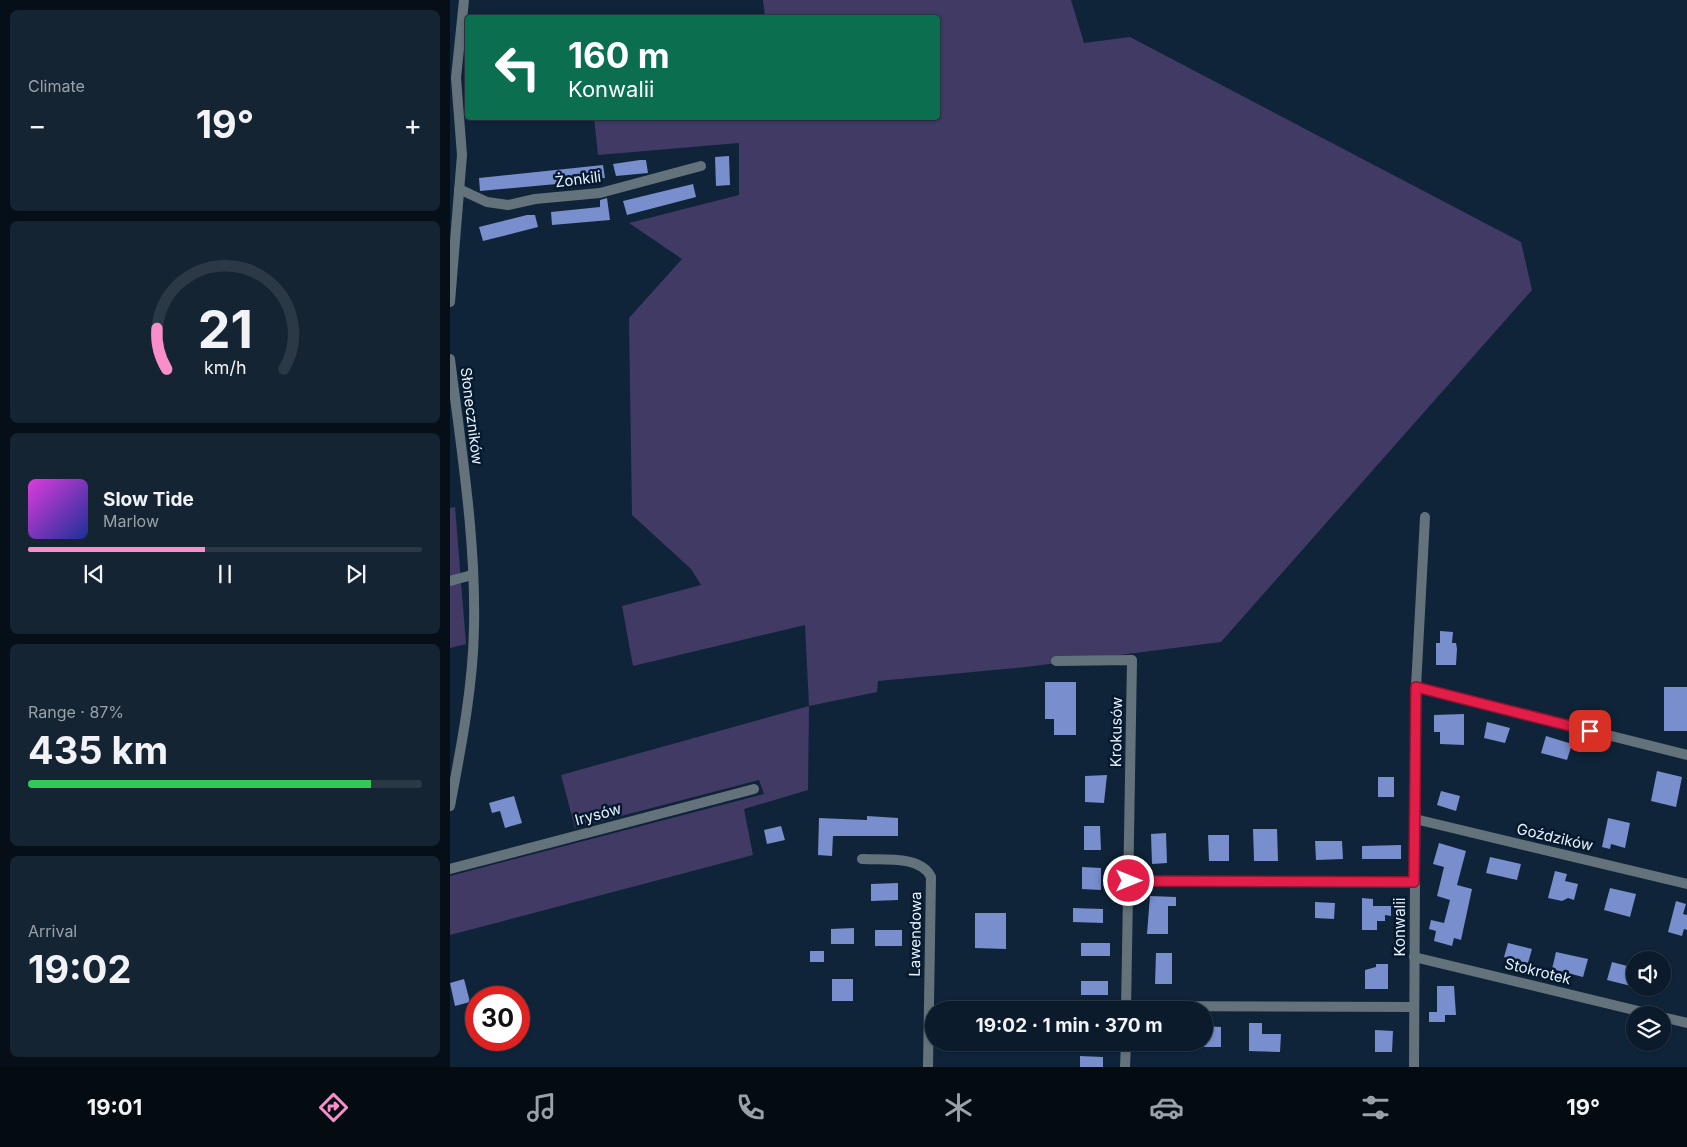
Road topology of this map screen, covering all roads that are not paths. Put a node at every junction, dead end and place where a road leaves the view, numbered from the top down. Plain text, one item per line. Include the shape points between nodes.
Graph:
1 (464, 0) edge
2 (701, 166) dead end
3 (459, 190) junction
4 (450, 302) edge
5 (450, 359) edge
6 (1425, 518) dead end
7 (472, 576) junction
8 (450, 580) edge
9 (1056, 661) dead end
10 (1416, 687) junction
11 (1687, 755) edge
12 (754, 789) dead end
13 (450, 806) edge
14 (1415, 819) junction
15 (862, 859) dead end
16 (450, 869) edge
17 (1129, 881) junction
18 (1414, 882) junction
19 (1687, 884) edge
20 (1414, 957) junction
21 (1126, 1001) edge
22 (1414, 1007) junction
23 (1213, 1008) edge
24 (1626, 1008) edge
25 (1671, 1019) edge
26 (1687, 1023) edge
27 (1126, 1051) edge
28 (928, 1067) edge
29 (1125, 1067) edge
30 (1414, 1067) edge

1 - 3 street via 456,78 462,155
2 - 3 street, Żonkili via 600,193 508,205 487,202
3 - 4 street
5 - 7 street, Słoneczników
6 - 10 street, Konwalii
7 - 8 street
7 - 13 street, Słoneczników via 473,638 467,704
9 - 17 street, Krokusów via 1132,660
10 - 11 street
10 - 14 street, Konwalii
12 - 16 street, Irysów
14 - 18 street, Konwalii
14 - 19 street, Goździków
15 - 28 street, Lawendowa via 917,863 927,869 930,877
17 - 18 street
17 - 21 street, Krokusów
18 - 20 street, Konwalii
20 - 22 street, Konwalii
20 - 24 street, Stokrotek
22 - 23 street, Krokusów
22 - 30 street, Konwalii
25 - 26 street
27 - 29 street

